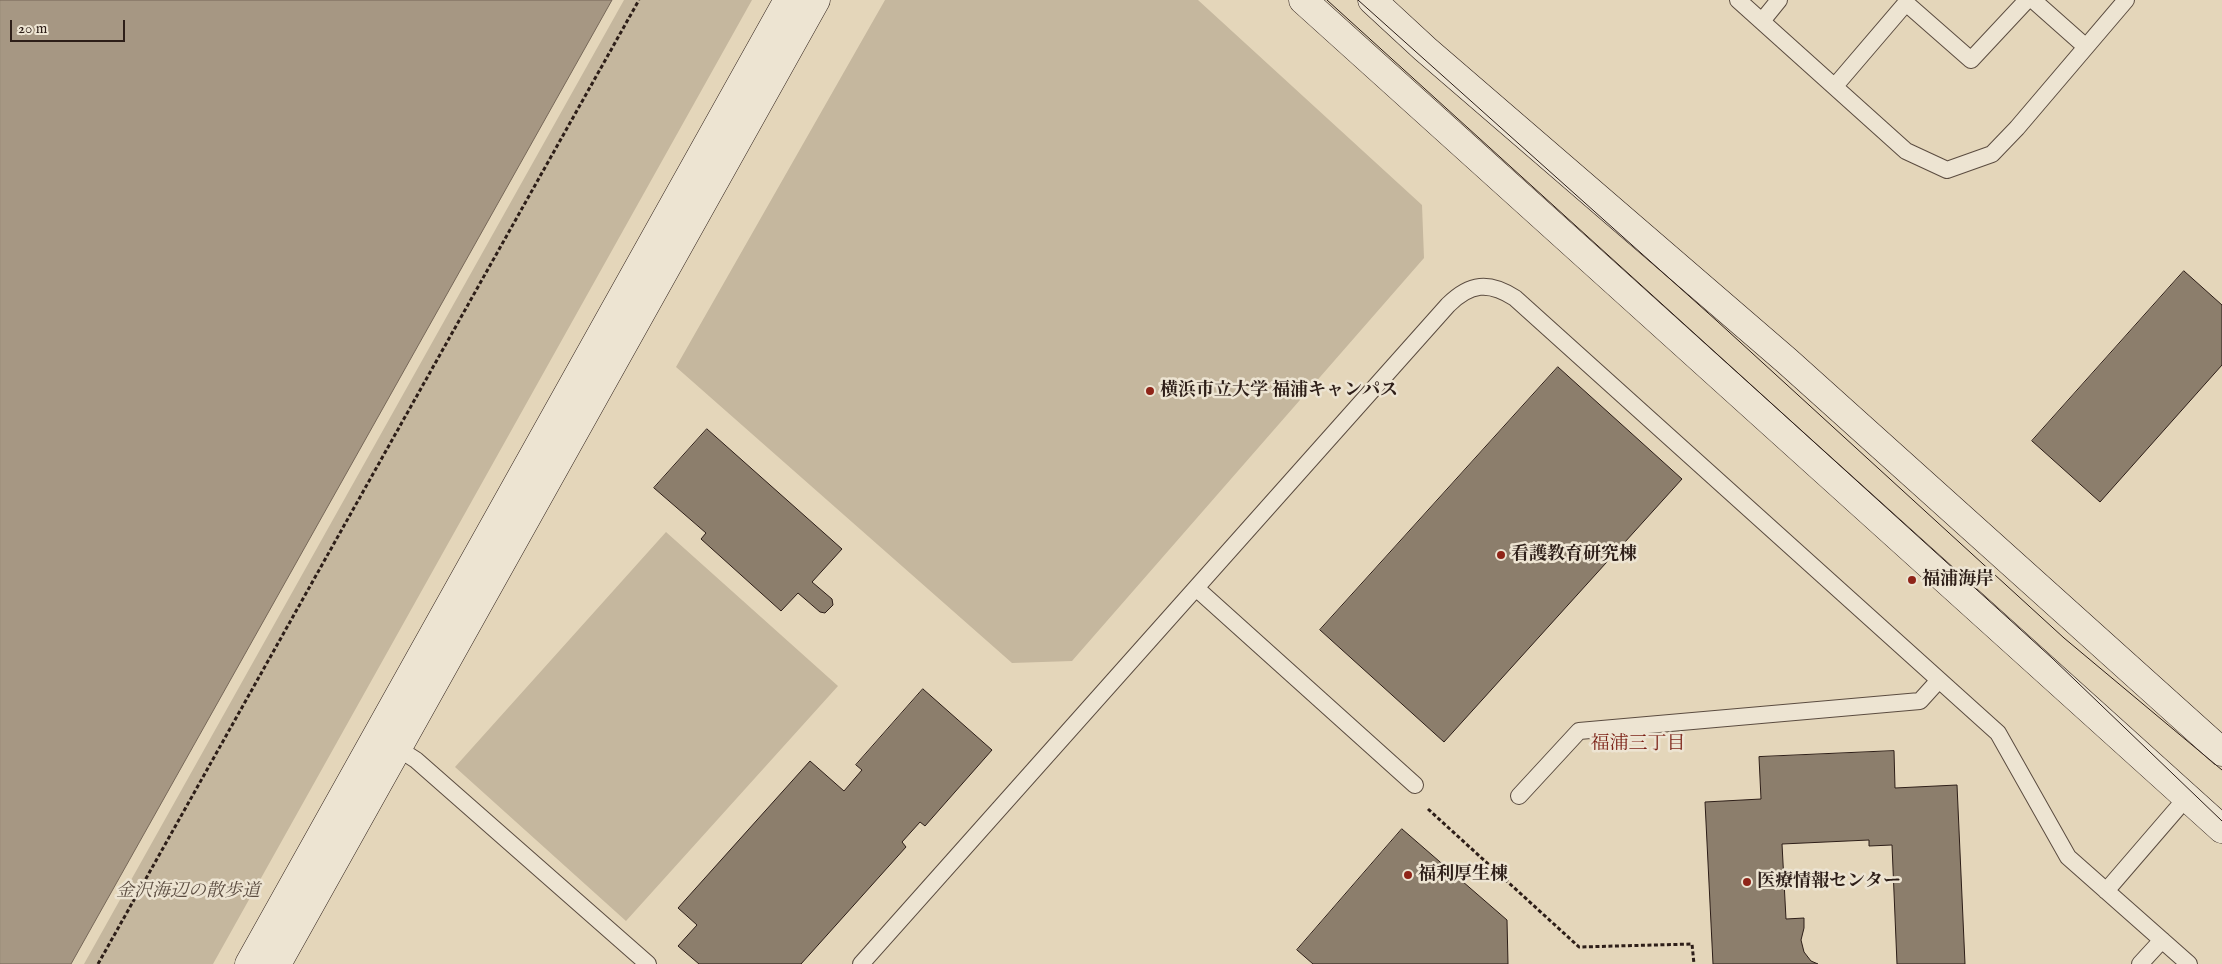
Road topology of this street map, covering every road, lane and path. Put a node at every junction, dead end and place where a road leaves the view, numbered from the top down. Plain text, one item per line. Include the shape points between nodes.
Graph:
1 (640, 0) edge
2 (788, 0) edge
3 (816, 0) edge
4 (1303, 0) edge
5 (1372, 0) edge
6 (1738, 0) edge
7 (1779, 0) edge
8 (2027, 0) edge
9 (2033, 0) edge
10 (2126, 0) edge
11 (1762, 21) junction
12 (2086, 46) junction
13 (1835, 86) junction
14 (1196, 588) junction
15 (1939, 680) junction
16 (387, 742) junction
17 (2222, 752) edge
18 (1415, 785) joint
19 (1520, 796) dead end
20 (2186, 797) junction
21 (2222, 829) edge
22 (2106, 891) junction
23 (2162, 940) junction
24 (98, 964) edge
25 (249, 964) edge
26 (277, 964) edge
27 (648, 964) edge
28 (861, 964) edge
29 (1694, 964) edge
30 (2140, 964) edge
31 (2189, 964) edge

1 - 24 path
2 - 16 street
3 - 16 street
4 - 20 street
5 - 17 street via 1787,361
6 - 11 lane
7 - 11 lane
8 - 13 lane via 1971,60 1906,3
9 - 12 lane
10 - 12 lane
11 - 13 lane
12 - 13 lane via 1992,154 1947,170 1906,151
14 - 15 lane via 1453,300 1468,290 1493,286 1515,298
14 - 18 lane
14 - 28 lane
15 - 19 lane via 1920,701 1579,731
15 - 22 lane via 1998,733 2068,857
16 - 25 street
16 - 26 street
16 - 27 lane via 416,760
18 - 29 path via 1422,804 1579,948 1692,944
20 - 21 street
20 - 22 lane
22 - 23 lane
23 - 30 lane
23 - 31 lane

